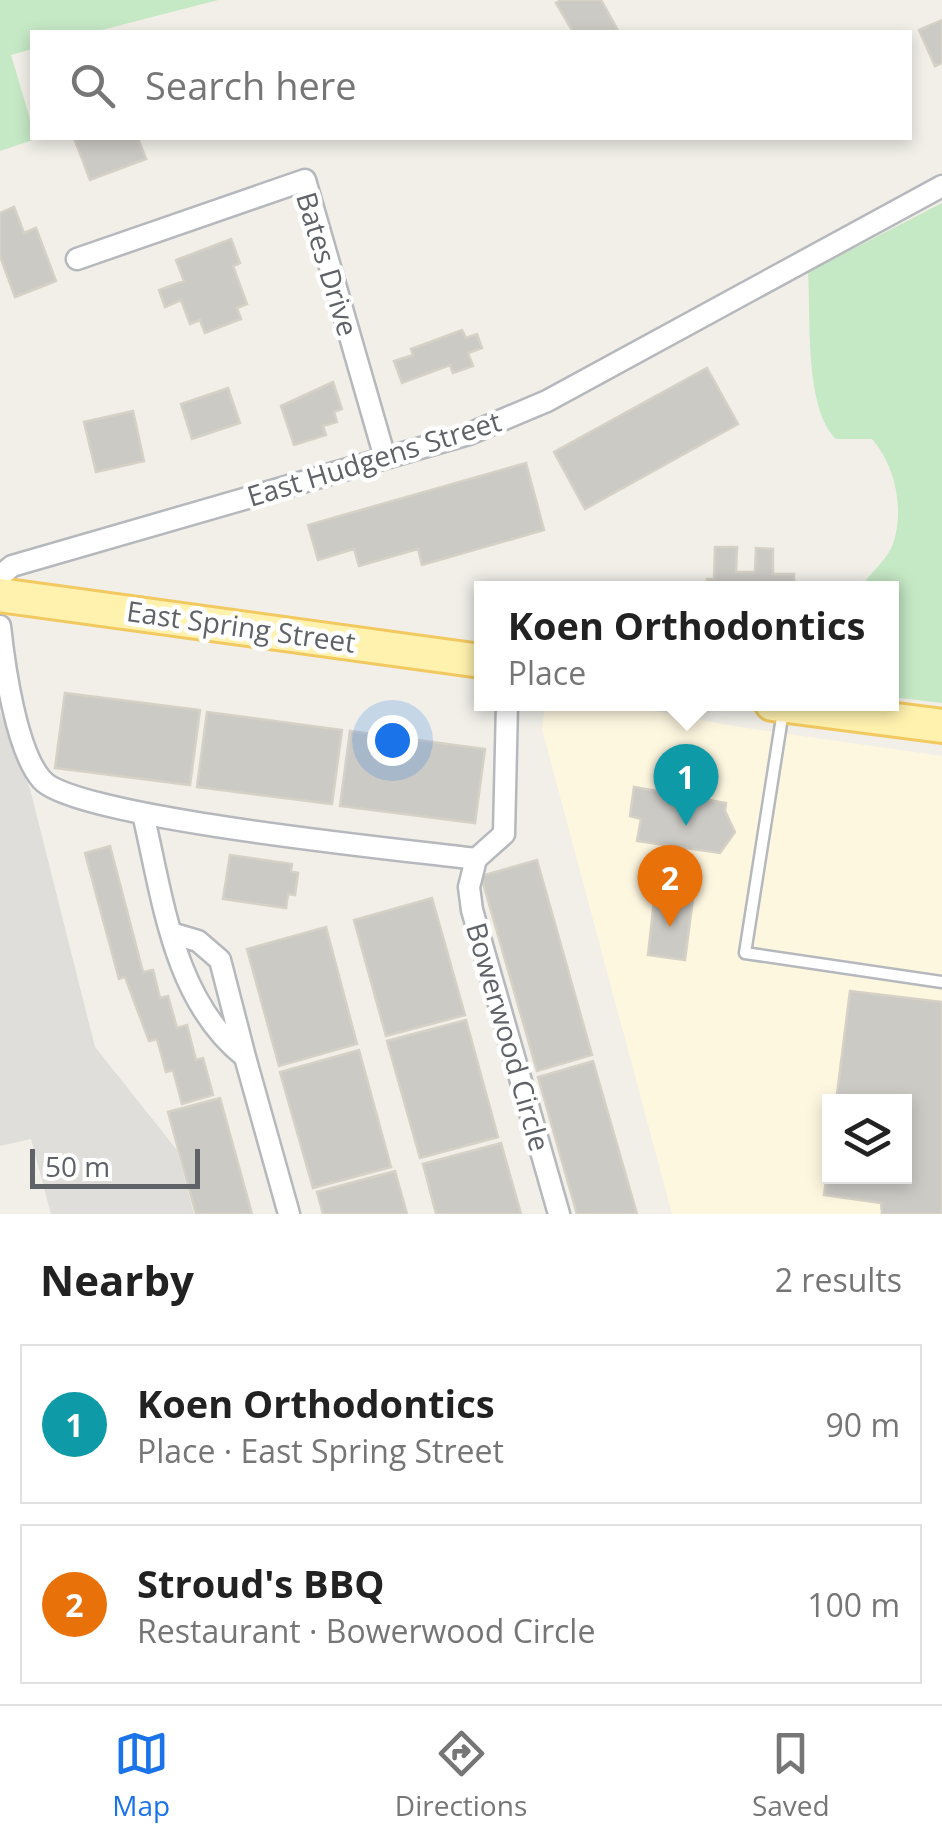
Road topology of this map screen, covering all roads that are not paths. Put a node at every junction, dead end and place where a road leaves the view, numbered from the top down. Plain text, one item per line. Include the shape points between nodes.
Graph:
1 (942, 186) edge
2 (77, 259) dead end
3 (385, 458) junction
4 (0, 576) edge
5 (0, 594) edge
6 (0, 626) edge
7 (474, 660) edge
8 (507, 711) edge
9 (777, 711) edge
10 (830, 711) edge
11 (942, 726) edge
12 (143, 814) junction
13 (476, 859) junction
14 (171, 934) junction
15 (942, 982) edge
16 (245, 1057) junction
17 (289, 1214) edge
18 (559, 1214) edge

1 - 3 street, East Hudgens Street via 548,402
2 - 3 street, Bates Drive via 304,180
3 - 4 street, East Hudgens Street via 12,566
5 - 7 main road, East Spring Street
6 - 12 street via 4,673 41,780 65,796
8 - 13 street via 504,834
9 - 15 lane via 745,952
10 - 11 main road
12 - 13 street
12 - 14 street
13 - 18 street, Bowerwood Circle via 468,887 472,910
14 - 16 street via 210,1020
14 - 16 street via 198,941 220,960
16 - 17 street

